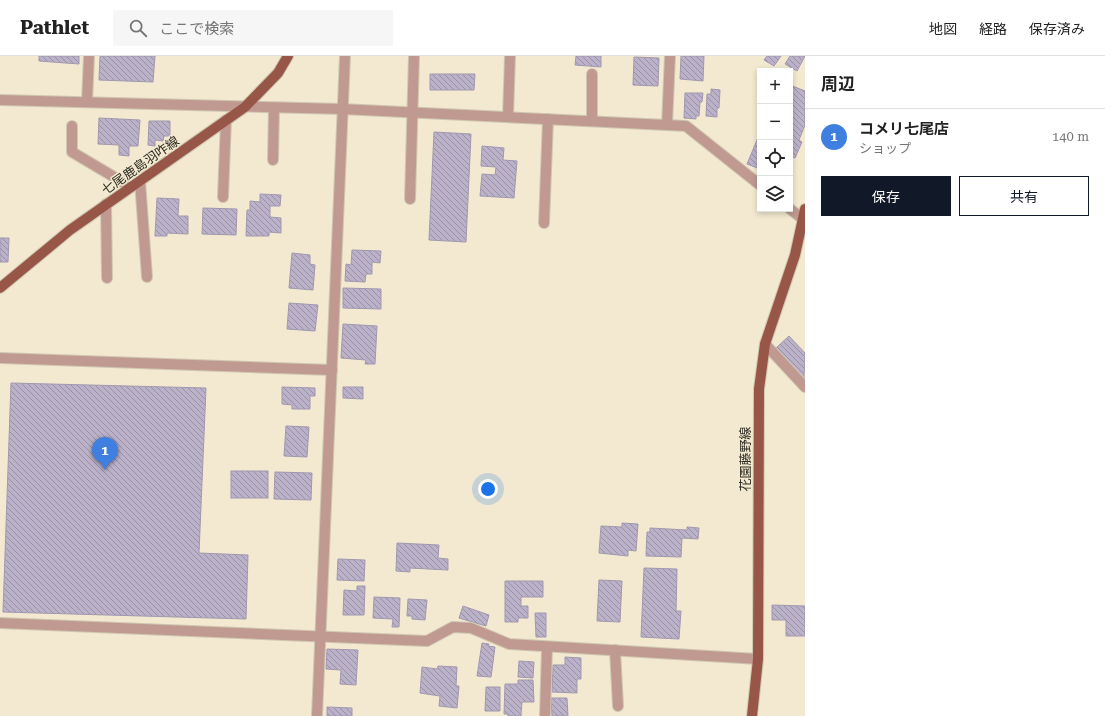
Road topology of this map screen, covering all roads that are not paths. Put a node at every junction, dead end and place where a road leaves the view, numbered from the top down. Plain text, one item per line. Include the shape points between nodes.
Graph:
1 (89, 56) edge
2 (288, 56) edge
3 (345, 56) edge
4 (414, 56) edge
5 (510, 56) edge
6 (670, 56) edge
7 (592, 74) dead end
8 (0, 100) edge
9 (87, 102) junction
10 (245, 107) junction
11 (274, 108) junction
12 (342, 109) junction
13 (413, 112) junction
14 (508, 117) junction
15 (548, 119) junction
16 (226, 120) junction
17 (592, 121) junction
18 (667, 125) junction
19 (72, 126) dead end
20 (273, 160) dead end
21 (140, 181) junction
22 (757, 183) edge
23 (131, 187) junction
24 (223, 197) dead end
25 (410, 199) dead end
26 (106, 204) junction
27 (793, 210) edge
28 (804, 214) edge
29 (544, 222) dead end
30 (147, 277) dead end
31 (107, 278) dead end
32 (0, 288) edge
33 (765, 344) junction
34 (0, 358) edge
35 (332, 370) junction
36 (805, 387) edge
37 (0, 623) edge
38 (320, 635) junction
39 (547, 646) junction
40 (615, 650) junction
41 (758, 659) junction
42 (618, 706) dead end
43 (317, 716) edge
44 (545, 716) edge
45 (752, 716) edge

1 - 9 street
2 - 10 main road, 七尾鹿島羽咋線 via 278,73
3 - 12 street
4 - 13 street
5 - 14 street
6 - 18 street
7 - 17 street
8 - 9 street
9 - 10 street
10 - 11 street
10 - 16 main road, 七尾鹿島羽咋線
11 - 12 street
11 - 20 street
12 - 13 street
12 - 35 street
13 - 14 street
13 - 25 street
14 - 15 street
15 - 17 street
15 - 29 street
16 - 21 main road, 七尾鹿島羽咋線
16 - 24 street
17 - 18 street
18 - 22 street via 686,126
19 - 23 street via 72,152
21 - 23 main road, 七尾鹿島羽咋線
21 - 30 street
23 - 26 main road, 七尾鹿島羽咋線
26 - 31 street
26 - 32 main road, 七尾鹿島羽咋線
27 - 28 street
28 - 33 main road, 花園藤野線 via 795,255
33 - 36 street
33 - 41 main road, 花園藤野線 via 759,389
34 - 35 street
35 - 38 street
37 - 38 street
38 - 39 street via 427,641 453,627 471,628 509,644
38 - 43 street
39 - 40 street
39 - 44 street
40 - 41 street
40 - 42 street
41 - 45 main road, 花園藤野線

